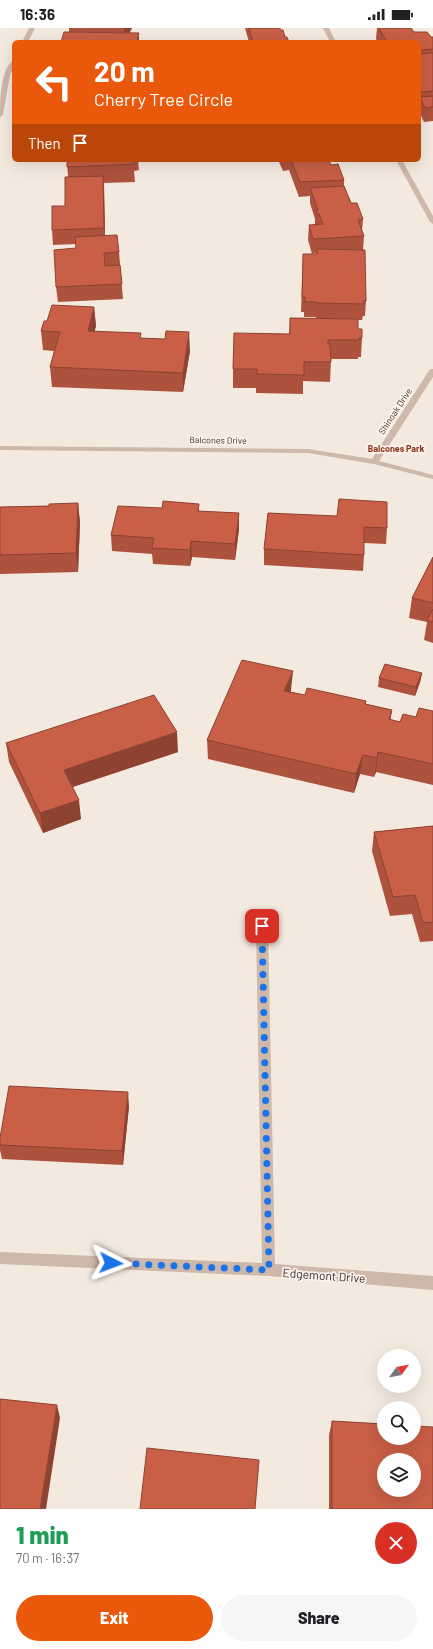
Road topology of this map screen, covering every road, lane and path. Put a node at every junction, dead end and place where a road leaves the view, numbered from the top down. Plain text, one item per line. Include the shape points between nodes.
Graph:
1 (32, 28) edge
2 (326, 28) edge
3 (26, 40) edge
4 (332, 40) edge
5 (12, 66) edge
6 (0, 115) edge
7 (400, 162) edge
8 (433, 222) edge
9 (433, 371) edge
10 (0, 448) edge
11 (374, 462) junction
12 (433, 477) edge
13 (262, 926) dead end
14 (0, 1258) edge
15 (269, 1270) junction
16 (433, 1283) edge

1 - 3 street
2 - 4 street
5 - 6 street via 7,75
7 - 8 street
9 - 11 street, Shinoak Drive
10 - 11 street, Balcones Drive via 308,451
11 - 12 street, Balcones Drive
13 - 15 street
14 - 15 street, Edgemont Drive
15 - 16 street, Edgemont Drive

